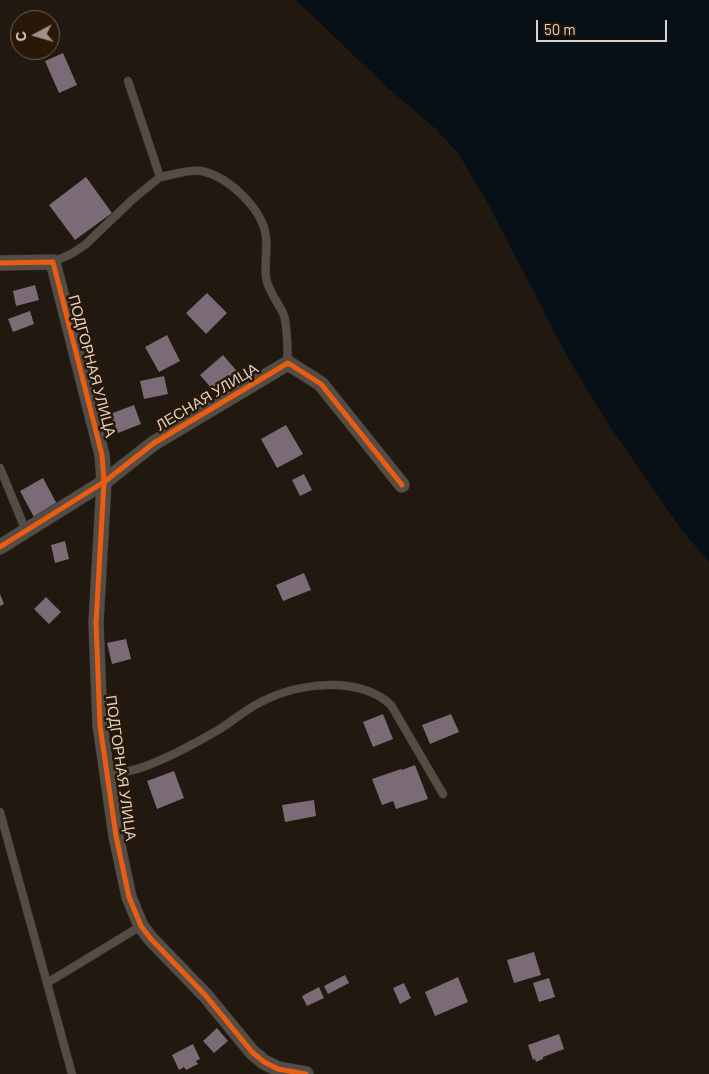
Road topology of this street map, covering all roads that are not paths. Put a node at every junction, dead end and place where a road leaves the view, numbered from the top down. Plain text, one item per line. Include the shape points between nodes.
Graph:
1 (128, 81) dead end
2 (160, 177) junction
3 (53, 262) junction
4 (0, 263) edge
5 (288, 363) junction
6 (0, 468) edge
7 (104, 482) junction
8 (402, 484) dead end
9 (26, 531) junction
10 (0, 547) edge
11 (107, 775) junction
12 (443, 794) dead end
13 (0, 812) edge
14 (141, 926) junction
15 (47, 983) junction
16 (72, 1074) edge
17 (306, 1074) edge

1 - 2 lane
2 - 3 lane via 132,199 85,245
2 - 5 lane via 190,171 215,176 229,184 255,211 264,226 267,282 286,323
3 - 4 street
3 - 7 street, ПОДГОРНАЯ УЛИЦА via 96,427
5 - 7 street, ЛЕСНАЯ УЛИЦА via 154,443
5 - 8 street via 321,384
6 - 9 lane
7 - 9 street, ЛЕСНАЯ УЛИЦА
7 - 11 street, ПОДГОРНАЯ УЛИЦА via 96,623 100,725
9 - 10 street, ЛЕСНАЯ УЛИЦА
11 - 12 lane via 131,771 154,762 212,734 262,701 306,686 329,685 367,691 391,705
11 - 14 street, ПОДГОРНАЯ УЛИЦА via 129,897
13 - 15 lane
14 - 15 lane
14 - 17 street, ПОДГОРНАЯ УЛИЦА via 206,996 252,1052 278,1069
15 - 16 lane

